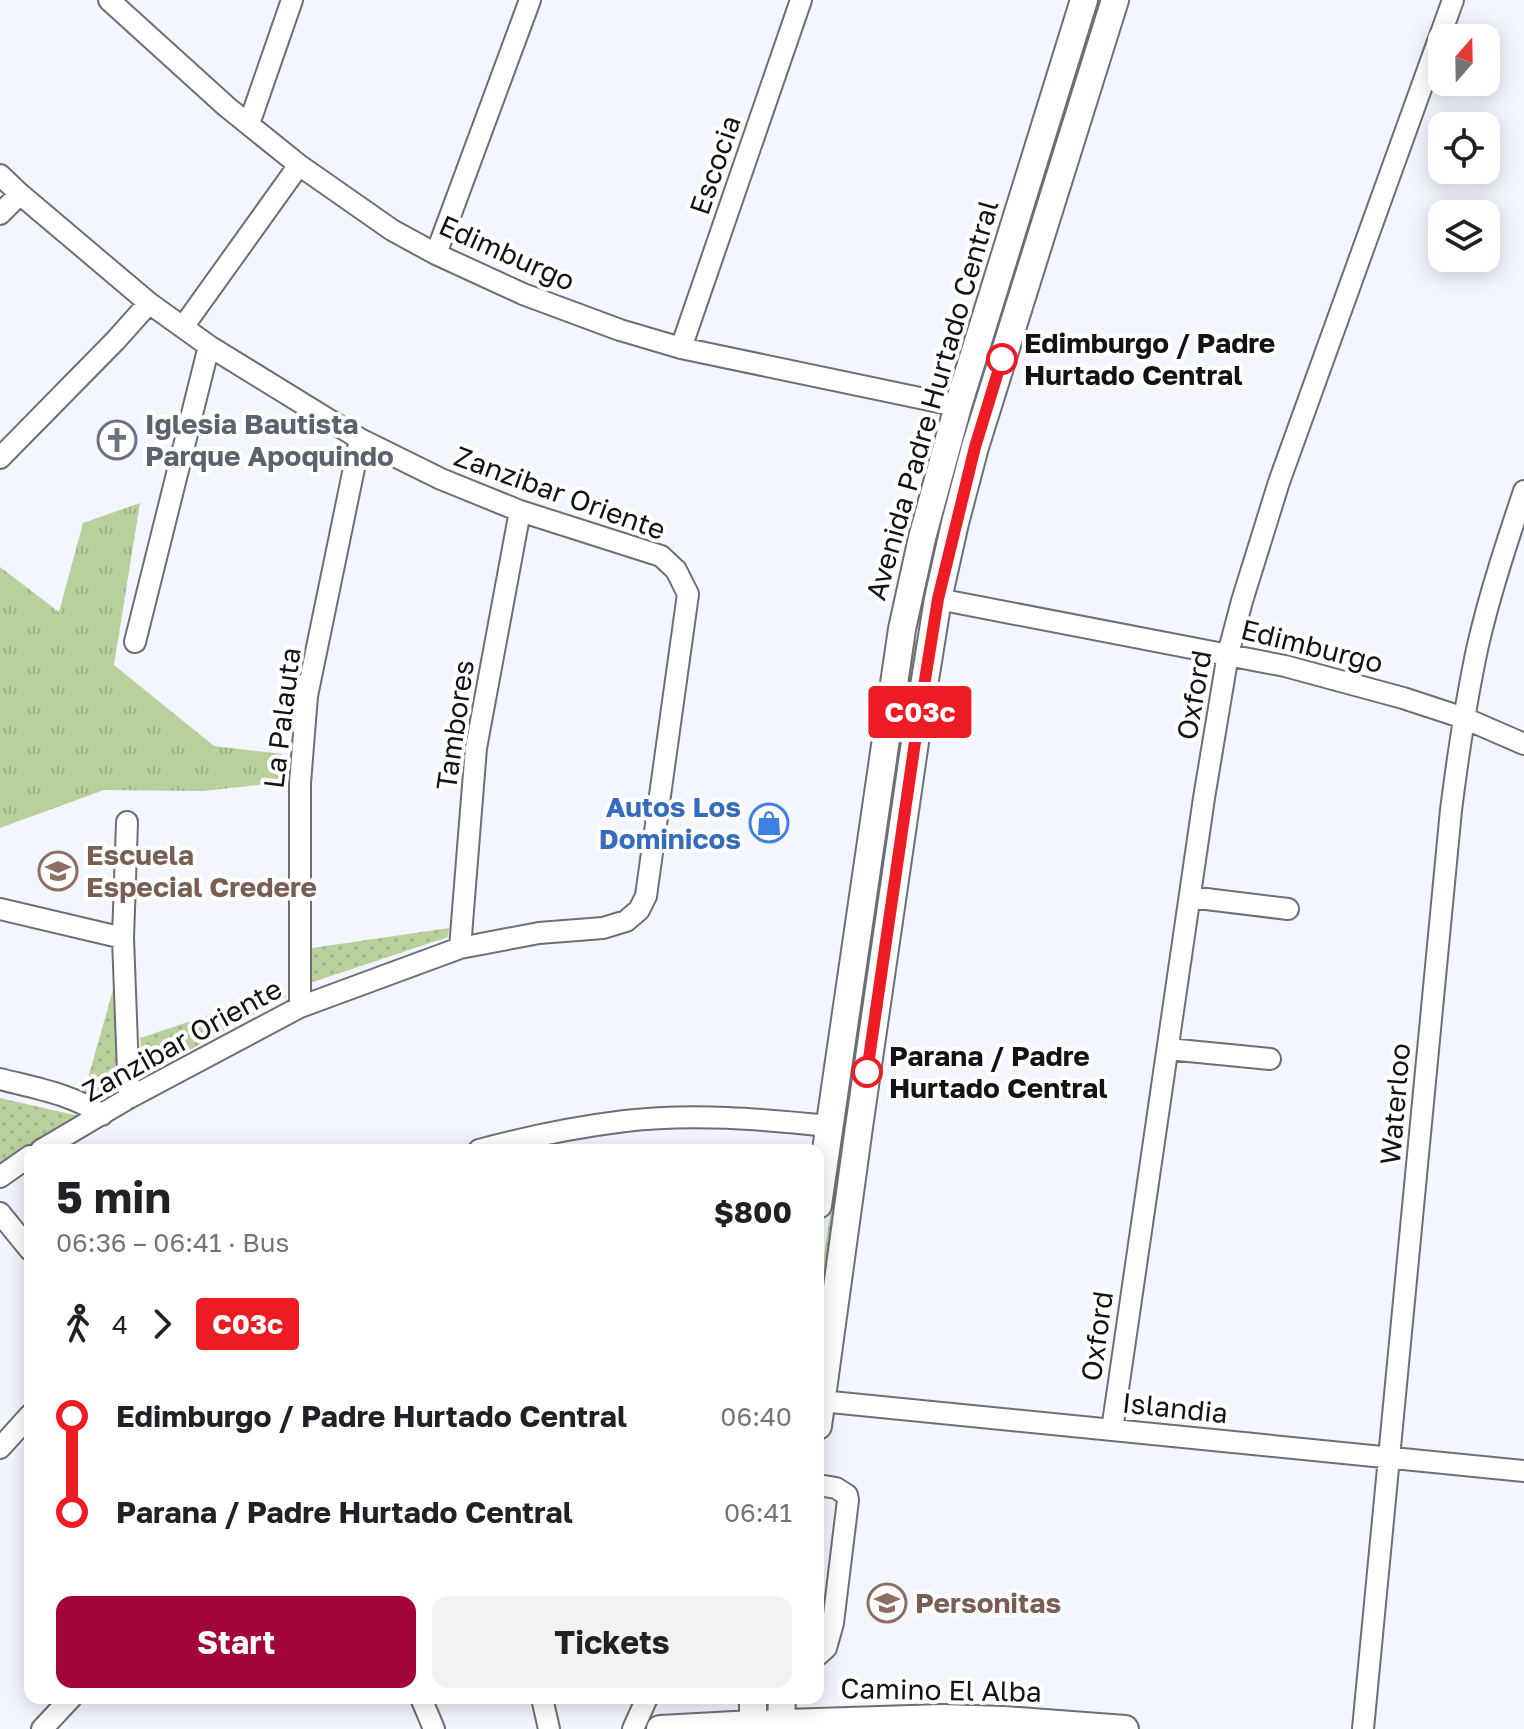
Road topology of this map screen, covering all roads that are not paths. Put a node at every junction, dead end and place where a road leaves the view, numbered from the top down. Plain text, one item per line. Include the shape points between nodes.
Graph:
1 (109, 0) edge
2 (292, 0) edge
3 (530, 0) edge
4 (801, 0) edge
5 (1084, 0) edge
6 (1115, 0) edge
7 (1453, 0) edge
8 (249, 124) junction
9 (299, 165) junction
10 (0, 175) edge
11 (20, 194) junction
12 (0, 214) edge
13 (436, 254) junction
14 (149, 303) junction
15 (183, 327) junction
16 (209, 346) junction
17 (681, 348) junction
18 (958, 406) junction
19 (360, 439) junction
20 (0, 458) edge
21 (1524, 491) edge
22 (520, 511) junction
23 (938, 599) junction
24 (135, 642) dead end
25 (1228, 654) junction
26 (1464, 718) junction
27 (1524, 744) edge
28 (127, 822) dead end
29 (1190, 897) junction
30 (0, 909) edge
31 (1288, 909) dead end
32 (123, 938) junction
33 (460, 948) junction
34 (300, 1007) junction
35 (1168, 1049) junction
36 (1270, 1059) dead end
37 (0, 1079) edge
38 (129, 1098) junction
39 (102, 1115) junction
40 (829, 1126) junction
41 (563, 1140) edge
42 (51, 1144) edge
43 (529, 1144) edge
44 (24, 1160) edge
45 (824, 1162) edge
46 (0, 1177) edge
47 (0, 1213) edge
48 (24, 1243) edge
49 (824, 1386) edge
50 (824, 1414) edge
51 (24, 1422) edge
52 (1112, 1430) junction
53 (0, 1448) edge
54 (1389, 1457) junction
55 (1524, 1471) edge
56 (824, 1486) edge
57 (824, 1650) edge
58 (65, 1704) edge
59 (424, 1704) edge
60 (543, 1704) edge
61 (644, 1704) edge
62 (782, 1710) edge
63 (753, 1711) edge
64 (1004, 1724) edge
65 (42, 1729) edge
66 (434, 1729) edge
67 (549, 1729) edge
68 (633, 1729) edge
69 (660, 1729) edge
70 (1125, 1729) edge
71 (1363, 1729) edge

1 - 8 street, Edimburgo
2 - 8 street
3 - 13 street
4 - 17 street, Escocia
5 - 18 main road, Avenida Padre Hurtado Central
6 - 23 main road, Avenida Padre Hurtado Central via 975,447
7 - 25 street, Oxford via 1279,482
8 - 9 street, Edimburgo
9 - 13 street, Edimburgo
9 - 15 street
10 - 11 street, Zanzibar Oriente
11 - 12 street
11 - 14 street, Zanzibar Oriente
13 - 17 street, Edimburgo via 523,294
14 - 15 street, Zanzibar Oriente
14 - 20 street
15 - 16 street, Zanzibar Oriente
16 - 19 street, Zanzibar Oriente
16 - 24 street
17 - 18 street, Edimburgo
18 - 40 main road, Avenida Padre Hurtado Central via 902,629
19 - 22 street, Zanzibar Oriente
19 - 34 street, La Palauta via 306,710 300,783
21 - 26 street, Waterloo via 1490,599
22 - 33 street, Tambores via 476,748
22 - 33 street, Zanzibar Oriente via 661,556 676,570 688,594 670,728 646,896 639,910 626,921 603,928
23 - 25 street, Edimburgo
23 - 49 main road, Avenida Padre Hurtado Central
25 - 26 street, Edimburgo via 1342,680
25 - 29 street, Oxford
26 - 27 street, Edimburgo
26 - 54 street, Waterloo via 1449,826
28 - 32 street
29 - 31 street
29 - 35 street, Oxford
30 - 32 street
32 - 38 street
33 - 34 street, Zanzibar Oriente
34 - 38 street, Zanzibar Oriente
35 - 36 street
35 - 52 street, Oxford
37 - 39 street via 84,1103
38 - 39 street, Zanzibar Oriente
39 - 42 street, Zanzibar Oriente
40 - 41 street via 741,1119 627,1121
40 - 45 main road, Avenida Padre Hurtado Central
41 - 43 street
44 - 46 street
47 - 48 street
50 - 52 street, Islandia
51 - 53 street
52 - 54 street, Islandia
54 - 55 street, Islandia
54 - 71 street, Waterloo
56 - 57 street via 836,1488 848,1500 833,1623
58 - 65 street
59 - 66 street
60 - 67 street
61 - 68 street
62 - 63 main road, Camino El Alba
62 - 64 main road, Camino El Alba
63 - 69 main road, Camino El Alba
64 - 70 main road, Camino El Alba

